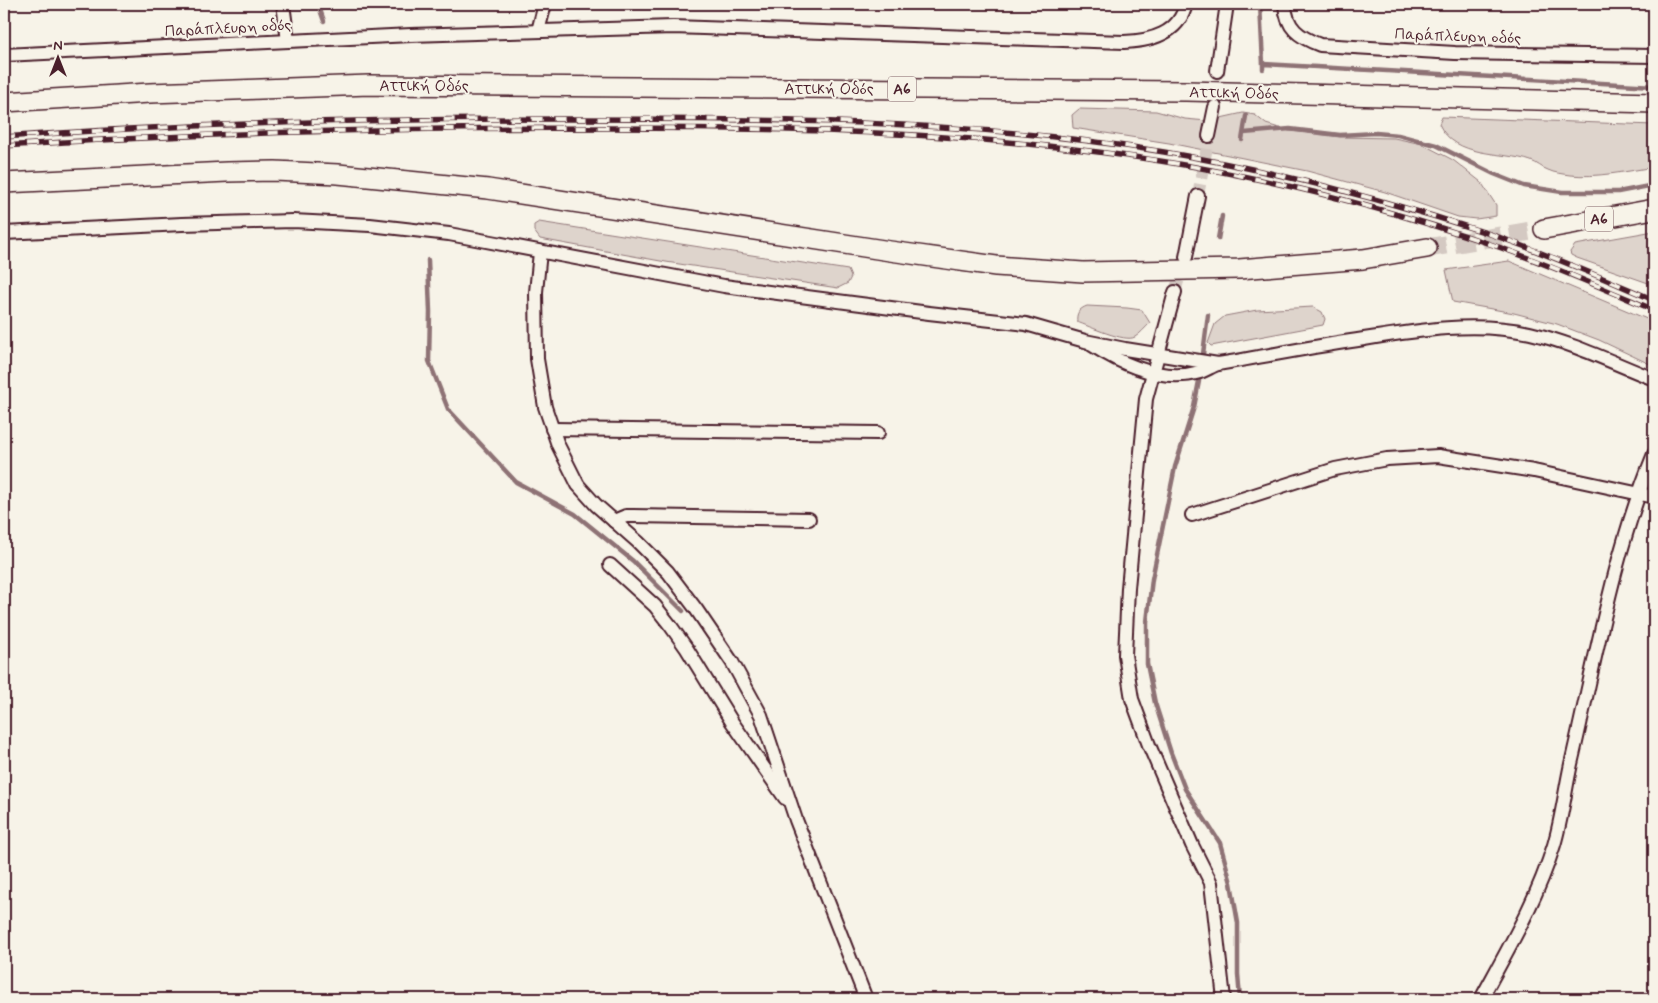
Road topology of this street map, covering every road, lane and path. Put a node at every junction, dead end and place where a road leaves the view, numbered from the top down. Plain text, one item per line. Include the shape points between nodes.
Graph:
1 (283, 4) edge
2 (544, 4) edge
3 (1186, 4) edge
4 (1226, 4) edge
5 (1286, 4) edge
6 (538, 31) junction
7 (288, 41) junction
8 (4, 55) edge
9 (1654, 56) edge
10 (1217, 71) dead end
11 (4, 102) edge
12 (1654, 102) edge
13 (1215, 107) dead end
14 (1209, 136) tunnel mouth
15 (4, 183) edge
16 (1198, 196) tunnel mouth
17 (1654, 209) edge
18 (1544, 229) tunnel mouth
19 (4, 233) edge
20 (1427, 248) tunnel mouth
21 (540, 252) junction
22 (1186, 257) tunnel mouth
23 (1175, 292) tunnel mouth
24 (1085, 340) junction
25 (1158, 355) junction
26 (1218, 364) junction
27 (1153, 372) junction
28 (1654, 379) edge
29 (552, 428) junction
30 (878, 433) dead end
31 (1654, 454) edge
32 (1639, 494) junction
33 (1654, 497) edge
34 (1192, 515) dead end
35 (809, 519) dead end
36 (614, 521) junction
37 (610, 565) dead end
38 (793, 811) junction
39 (866, 999) edge
40 (1224, 999) edge
41 (1481, 999) edge

1 - 7 street
2 - 6 street
3 - 6 street, Παράπλευρη οδός via 1170,30 1151,39 1124,42 673,27
4 - 10 street
5 - 9 street, Παράπλευρη οδός via 1293,29 1320,45 1455,52
6 - 7 street, Παράπλευρη οδός
7 - 8 street, Παράπλευρη οδός
11 - 12 highway, Αττική Οδός / Α6 via 379,85 1196,91
13 - 14 street
15 - 20 highway via 217,172 338,174 488,188 996,266 1083,272 1239,269 1363,259
16 - 22 street
17 - 18 highway, Α6
19 - 21 street via 293,221 370,224
21 - 24 street via 724,286 1026,324
21 - 29 street via 536,292 537,359
23 - 25 street
24 - 25 street
24 - 27 street via 1128,366
25 - 26 street
25 - 27 street
26 - 27 street via 1200,372
26 - 28 street via 1390,334 1474,327 1528,333 1562,342
27 - 40 street via 1141,440 1125,655 1132,698 1149,745 1211,883
29 - 30 street
29 - 36 street via 578,485
31 - 32 street
32 - 33 street
32 - 34 street via 1534,471 1438,456 1387,459 1335,469
32 - 41 street via 1611,592 1553,847 1537,892
35 - 36 street via 626,516
36 - 38 street via 668,572 732,662 761,715
37 - 38 street via 670,625
38 - 39 street

